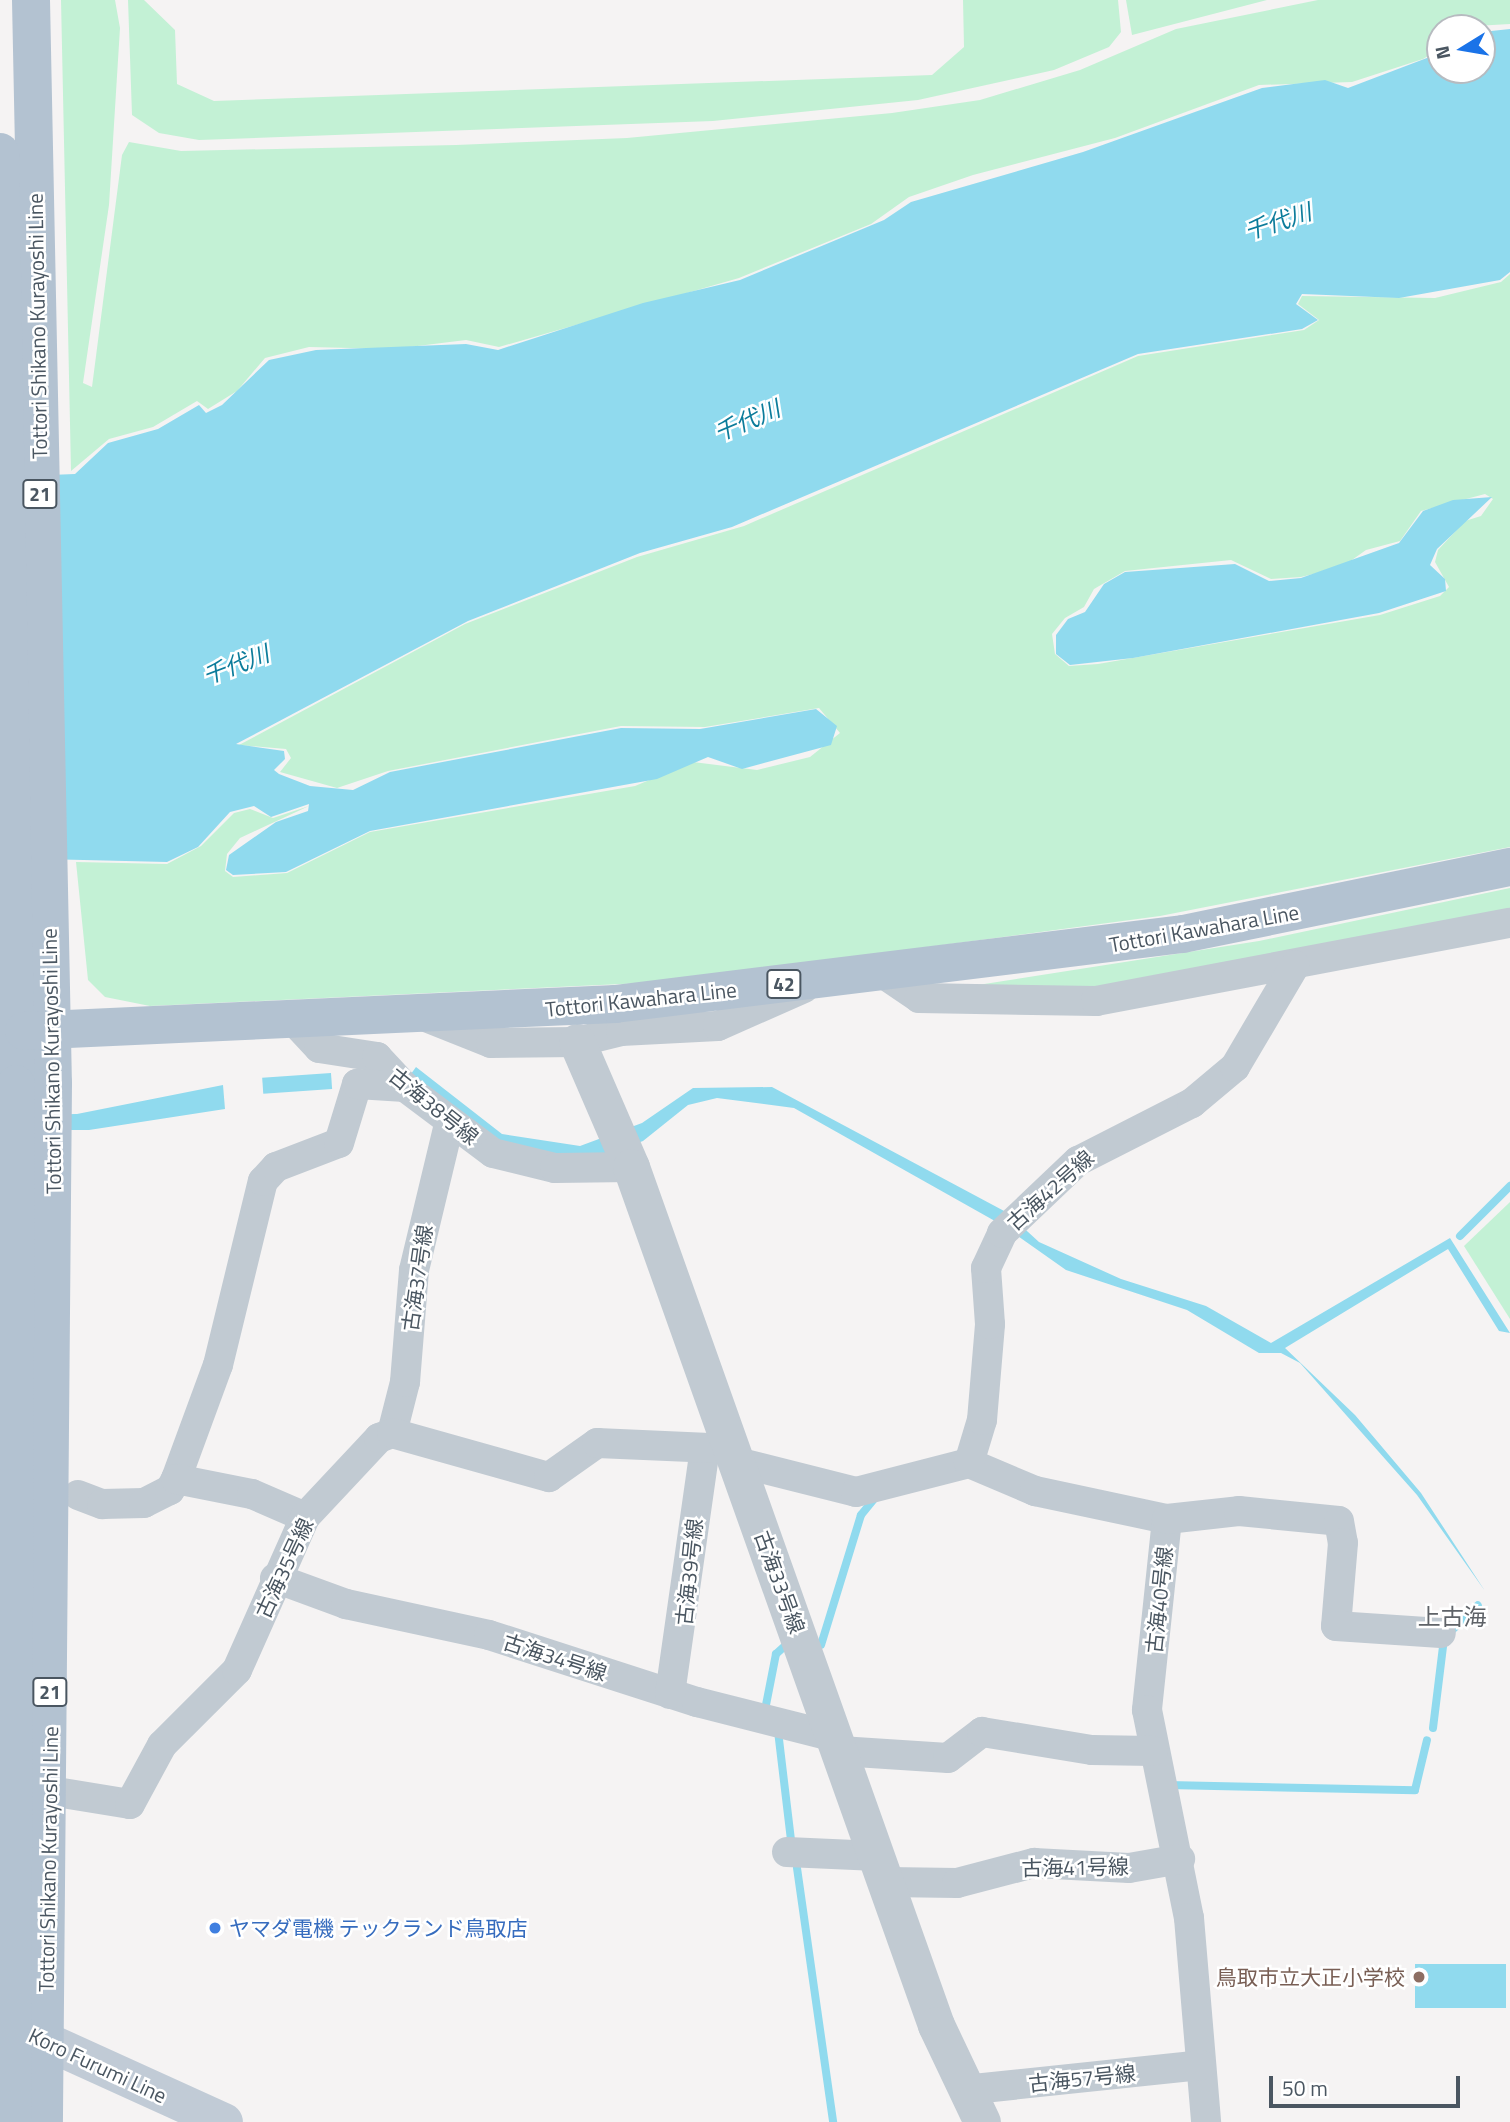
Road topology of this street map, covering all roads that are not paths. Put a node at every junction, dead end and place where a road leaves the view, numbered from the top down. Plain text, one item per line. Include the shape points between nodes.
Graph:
1 (31, 0) edge
2 (0, 152) edge
3 (1510, 867) edge
4 (1510, 923) edge
5 (1295, 965) junction
6 (884, 974) junction
7 (822, 979) junction
8 (32, 987) junction
9 (421, 1015) junction
10 (293, 1020) junction
11 (22, 1031) edge
12 (577, 1042) junction
13 (405, 1087) junction
14 (449, 1124) junction
15 (631, 1167) junction
16 (392, 1433) junction
17 (725, 1454) junction
18 (969, 1462) junction
19 (176, 1479) junction
20 (78, 1495) dead end
21 (305, 1517) junction
22 (1167, 1519) junction
23 (275, 1578) junction
24 (1441, 1633) dead end
25 (670, 1694) junction
26 (837, 1744) junction
27 (1153, 1751) junction
28 (50, 1791) junction
29 (787, 1852) dead end
30 (1180, 1858) junction
31 (882, 1869) junction
32 (6, 2021) edge
33 (44, 2044) junction
34 (1201, 2065) junction
35 (964, 2090) junction
36 (12, 2122) edge
37 (44, 2122) edge
38 (224, 2122) edge
39 (982, 2122) edge
40 (1206, 2122) edge

1 - 8 main road, Tottori Shikano Kurayoshi Line / 21
2 - 8 main road, Tottori Shikano Kurayoshi Line / 21
3 - 6 main road, Tottori Kawahara Line / 42 via 1183,934
4 - 5 street
5 - 6 street via 1096,1001 919,998
5 - 18 street, 古海42号線 via 1235,1067 1192,1103 1078,1161 1002,1233 986,1268 985,1379
6 - 7 main road, Tottori Kawahara Line / 42
7 - 9 main road, Tottori Kawahara Line / 42 via 615,1004
7 - 12 street via 718,1027 621,1031
8 - 11 main road, Tottori Shikano Kurayoshi Line / 21
9 - 10 main road, Tottori Kawahara Line / 42
9 - 12 street via 491,1043
10 - 11 main road, Tottori Kawahara Line / 42
10 - 13 street, 古海38号線 via 319,1048 377,1057
11 - 28 main road, Tottori Shikano Kurayoshi Line / 21 via 52,1110
11 - 32 main road, Tottori Shikano Kurayoshi Line / 21 via 15,1110
12 - 15 street, 古海33号線
13 - 14 street, 古海38号線
13 - 19 street via 357,1084 339,1143 276,1167 263,1181 218,1365
14 - 15 street, 古海38号線 via 510,1160 555,1168
14 - 16 street, 古海37号線 via 414,1270 405,1382
15 - 17 street, 古海33号線
16 - 17 street via 549,1477 597,1443
16 - 21 street, 古海35号線 via 365,1448
17 - 18 street via 856,1492
17 - 25 street, 古海39号線
17 - 26 street, 古海33号線
18 - 22 street, 古海40号線 via 1035,1491
19 - 20 street via 170,1490 144,1503 123,1506
19 - 21 street via 252,1494
21 - 23 street, 古海35号線
22 - 24 street via 1239,1511 1339,1521 1343,1543 1336,1626
22 - 27 street, 古海40号線 via 1147,1710
23 - 25 street, 古海34号線 via 346,1604 489,1635
23 - 28 street, 古海35号線 via 237,1670 162,1745 130,1804
25 - 26 street, 古海34号線
26 - 27 street, 古海34号線 via 948,1758 982,1732 1092,1750
26 - 31 street, 古海33号線
27 - 30 street, 古海40号線
28 - 33 main road, Tottori Shikano Kurayoshi Line / 21
29 - 31 street, 古海41号線
30 - 31 street, 古海41号線 via 1129,1868 1034,1863 957,1883
30 - 34 street, 古海40号線
31 - 35 street, 古海33号線
32 - 33 main road, Koro Furumi Line
32 - 36 main road, Tottori Shikano Kurayoshi Line / 21
33 - 37 main road, Tottori Shikano Kurayoshi Line / 21
33 - 38 main road, Koro Furumi Line
34 - 35 street, 古海57号線
34 - 40 street, 古海40号線
35 - 39 street, 古海33号線

